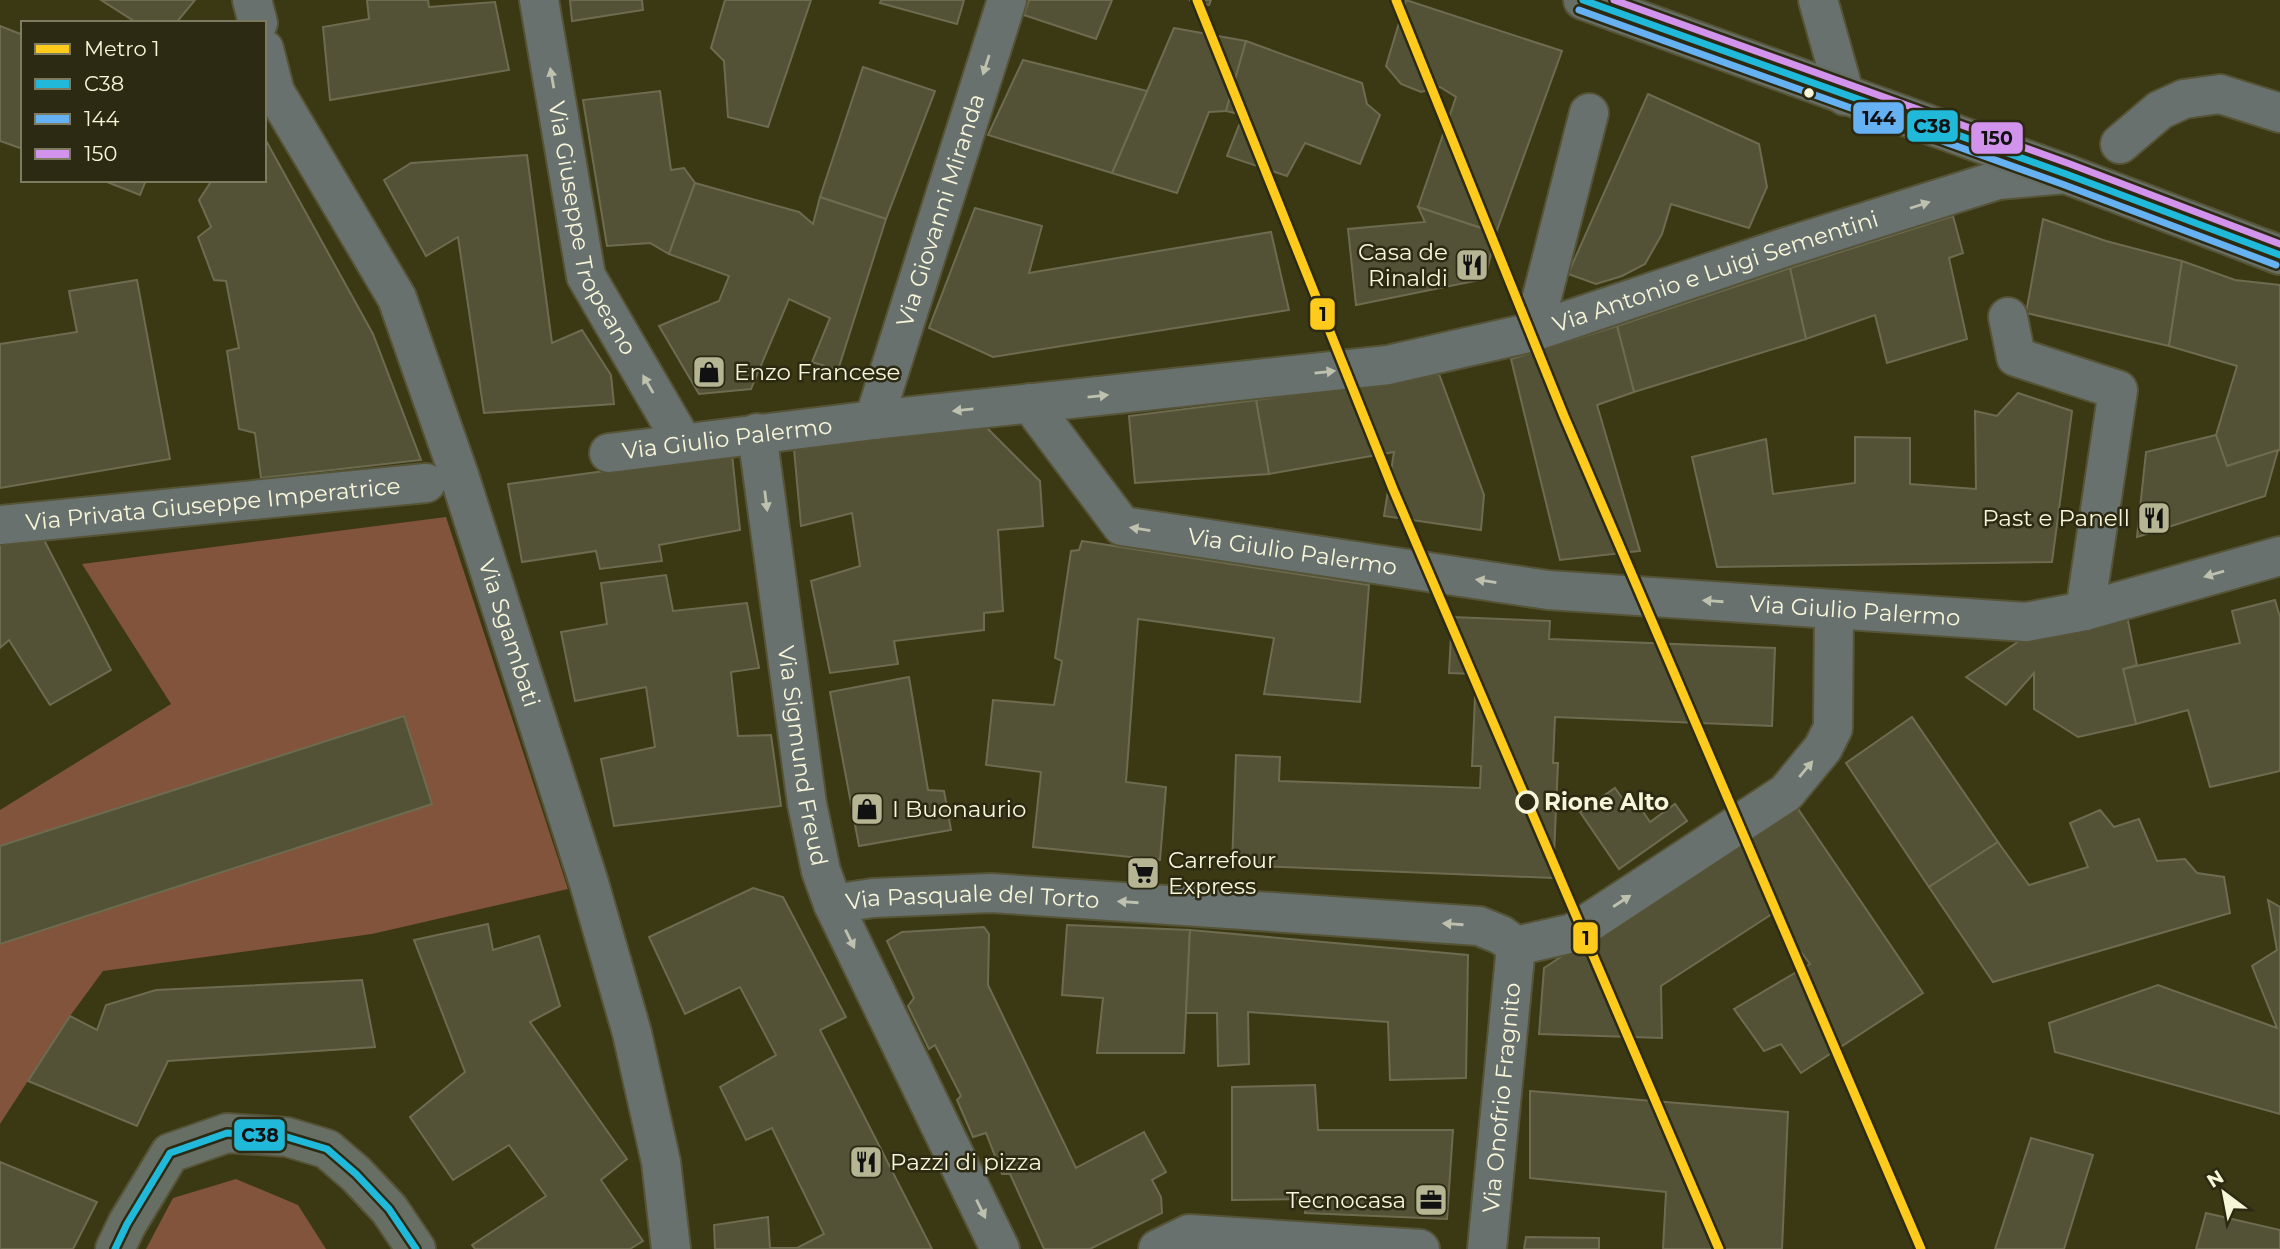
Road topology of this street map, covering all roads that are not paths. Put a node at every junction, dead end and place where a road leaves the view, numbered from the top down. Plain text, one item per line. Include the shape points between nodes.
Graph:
1 (253, 0) edge
2 (539, 0) edge
3 (1007, 0) edge
4 (1583, 0) edge
5 (1818, 0) edge
6 (258, 21) edge
7 (266, 57) edge
8 (1845, 96) junction
9 (1589, 113) dead end
10 (2280, 113) edge
11 (2120, 144) dead end
12 (2066, 174) junction
13 (2280, 255) edge
14 (2008, 317) dead end
15 (1533, 332) junction
16 (1030, 403) junction
17 (874, 419) junction
18 (757, 433) junction
19 (682, 443) junction
20 (609, 453) dead end
21 (426, 483) dead end
22 (0, 525) edge
23 (2280, 556) edge
24 (1834, 609) junction
25 (2085, 611) junction
26 (833, 904) junction
27 (1516, 946) junction
28 (115, 1249) edge
29 (416, 1249) edge
30 (671, 1249) edge
31 (1000, 1249) edge
32 (1158, 1249) edge
33 (1420, 1249) edge
34 (1487, 1249) edge

1 - 6 street
19 -> 2 street, Via Giuseppe Tropeano via 586,276
3 -> 17 street, Via Giovanni Miranda
4 - 8 main road
5 - 8 street
7 - 30 street, Via Sgambati via 275,92 397,298 459,475 589,883 632,1034 661,1162
8 - 12 main road
9 - 15 street
10 - 11 street via 2220,94 2185,99 2160,110
12 - 13 main road
15 -> 12 street, Via Antonio e Luigi Sementini via 1998,180
14 - 25 street via 2016,357 2118,390
16 -> 15 street, Via Antonio e Luigi Sementini via 1388,365
16 -> 17 street, Via Giulio Palermo
24 -> 16 street, Via Giulio Palermo via 1548,590 1122,526
17 - 18 street, Via Giulio Palermo
18 - 19 street, Via Giulio Palermo
18 -> 26 street, Via Sigmund Freud via 807,804
19 - 20 street, Via Giulio Palermo
21 - 22 street, Via Privata Giuseppe Imperatrice
23 -> 25 street, Via Giulio Palermo
24 - 25 street, Via Giulio Palermo via 2025,622
27 -> 24 street via 1573,933 1787,793 1824,748 1833,728
27 -> 26 street, Via Pasquale del Torto via 1479,926 1089,899 991,893
26 -> 31 street, Via Sigmund Freud
27 - 34 street, Via Onofrio Fragnito
28 - 29 main road via 170,1153 227,1133 287,1137 327,1149 389,1209
32 - 33 street via 1189,1234

